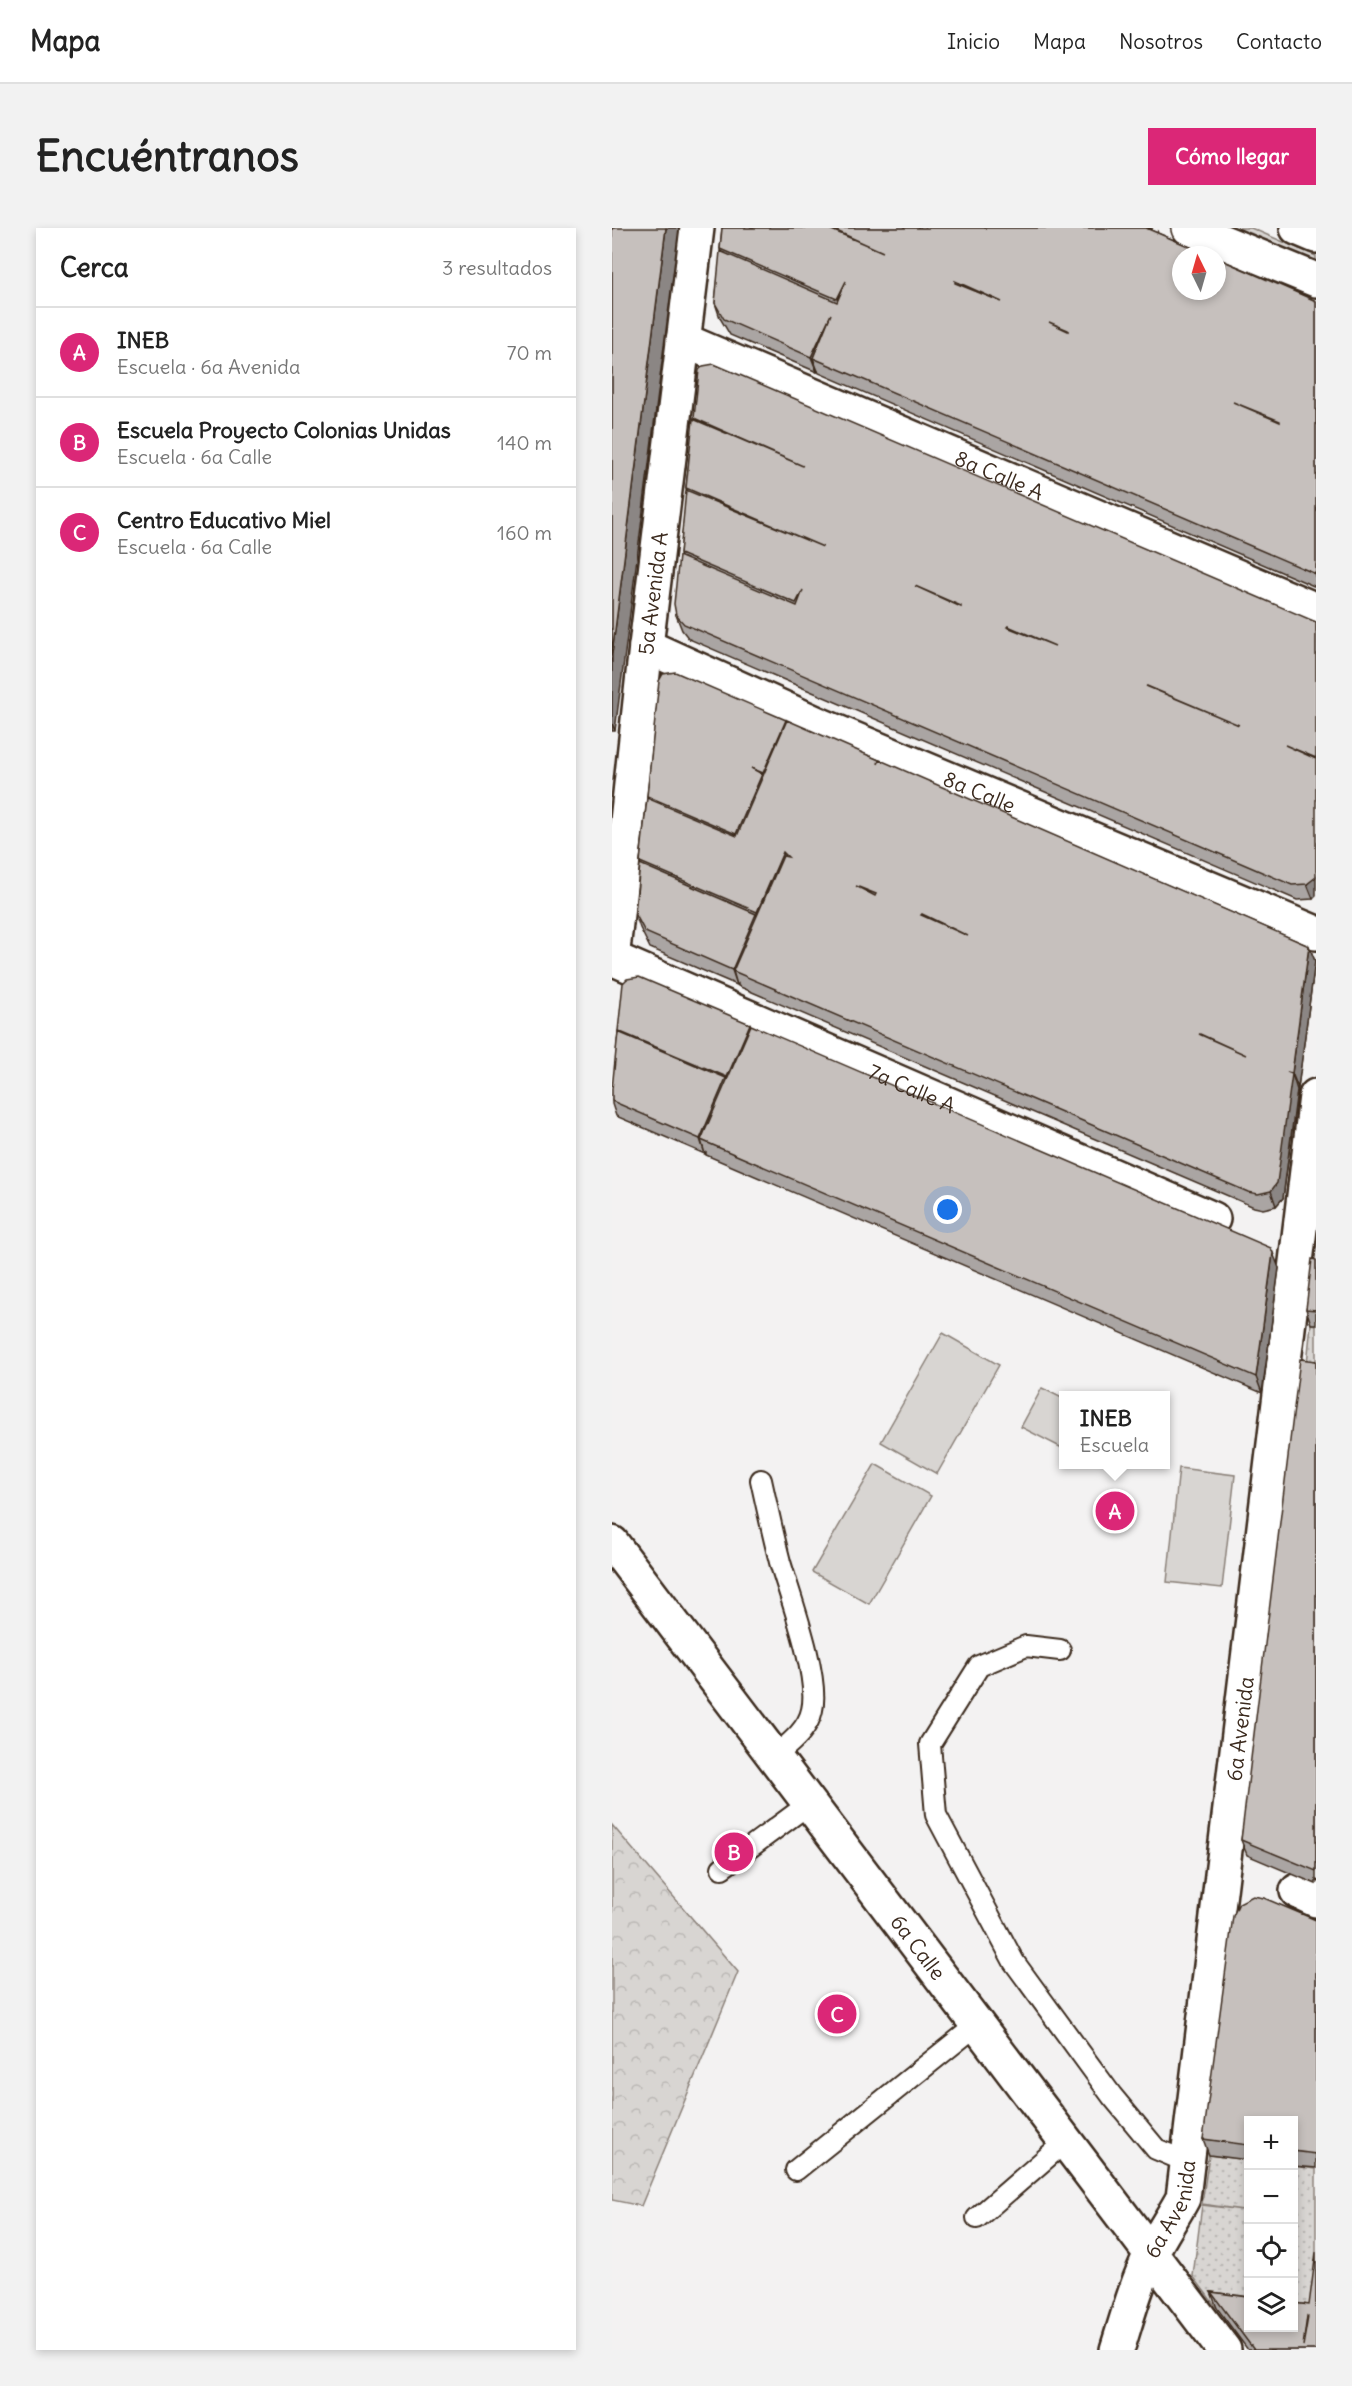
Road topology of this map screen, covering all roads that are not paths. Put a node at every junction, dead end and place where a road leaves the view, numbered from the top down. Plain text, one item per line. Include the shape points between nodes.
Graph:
1 (697, 228) edge
2 (1189, 228) edge
3 (1297, 228) edge
4 (1316, 236) edge
5 (1316, 280) edge
6 (683, 340) junction
7 (1316, 610) edge
8 (646, 646) junction
9 (1316, 933) edge
10 (612, 959) edge
11 (1316, 1096) edge
12 (1213, 1219) dead end
13 (761, 1480) dead end
14 (612, 1543) edge
15 (1060, 1650) dead end
16 (775, 1756) junction
17 (810, 1803) junction
18 (722, 1868) dead end
19 (978, 2024) junction
20 (1066, 2140) junction
21 (1187, 2162) junction
22 (796, 2170) dead end
23 (977, 2218) dead end
24 (1151, 2253) junction
25 (1117, 2350) edge
26 (1224, 2350) edge

1 - 6 street, 5a Avenida A
2 - 5 street
3 - 4 street
6 - 7 street, 8a Calle A
6 - 8 street, 5a Avenida A
8 - 9 street, 8a Calle via 818,724
8 - 10 street, 5a Avenida A
10 - 12 street, 7a Calle A
11 - 21 street, 6a Avenida
13 - 16 lane via 813,1689 807,1722
14 - 16 street, 6a Calle
15 - 21 lane via 1026,1646 979,1666 930,1744 936,1815 1014,1962 1156,2149
16 - 17 street, 6a Calle
17 - 18 lane
17 - 19 street, 6a Calle
19 - 20 street, 6a Calle
19 - 22 lane
20 - 23 lane
20 - 24 street, 6a Calle
21 - 24 street, 6a Avenida via 1182,2198
24 - 25 street, 6a Avenida
24 - 26 street, 6a Calle

